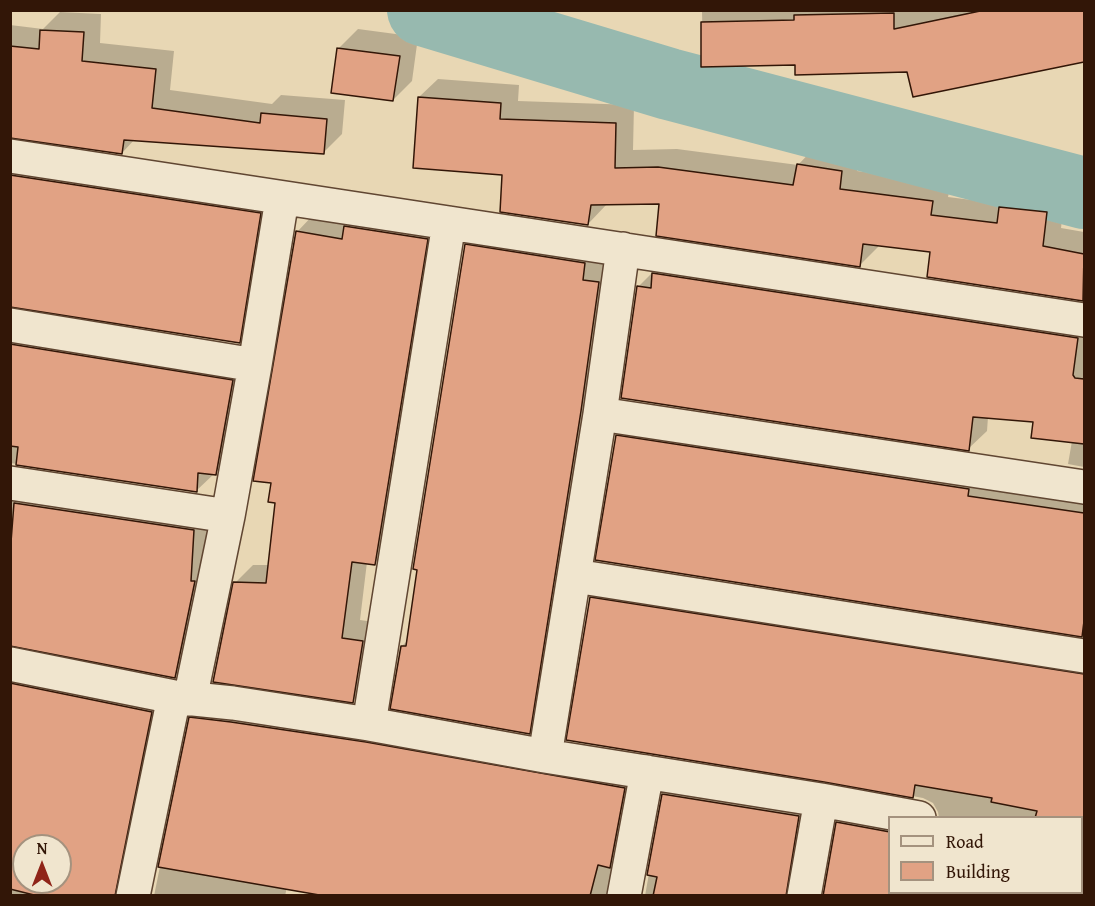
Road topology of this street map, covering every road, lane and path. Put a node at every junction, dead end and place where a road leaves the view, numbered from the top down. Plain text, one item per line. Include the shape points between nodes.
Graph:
1 (10, 156) edge
2 (282, 199) junction
3 (449, 223) junction
4 (623, 249) junction
5 (1084, 320) edge
6 (10, 325) edge
7 (255, 365) junction
8 (600, 414) junction
9 (10, 483) edge
10 (1084, 488) edge
11 (228, 516) junction
12 (575, 576) junction
13 (1084, 656) edge
14 (10, 664) edge
15 (182, 698) junction
16 (369, 724) junction
17 (544, 756) junction
18 (647, 772) junction
19 (821, 800) junction
20 (908, 816) edge
21 (133, 896) edge
22 (624, 896) edge
23 (804, 896) edge

1 - 2 street
2 - 3 street
2 - 7 street
3 - 4 street
3 - 16 street
4 - 5 street
4 - 8 street
6 - 7 street
7 - 11 street
8 - 10 street
8 - 12 street
9 - 11 street
11 - 15 street
12 - 13 street
12 - 17 street
14 - 15 street
15 - 16 street
15 - 21 street
16 - 17 street
17 - 18 street
18 - 19 street
18 - 22 street
19 - 20 street
19 - 23 street

